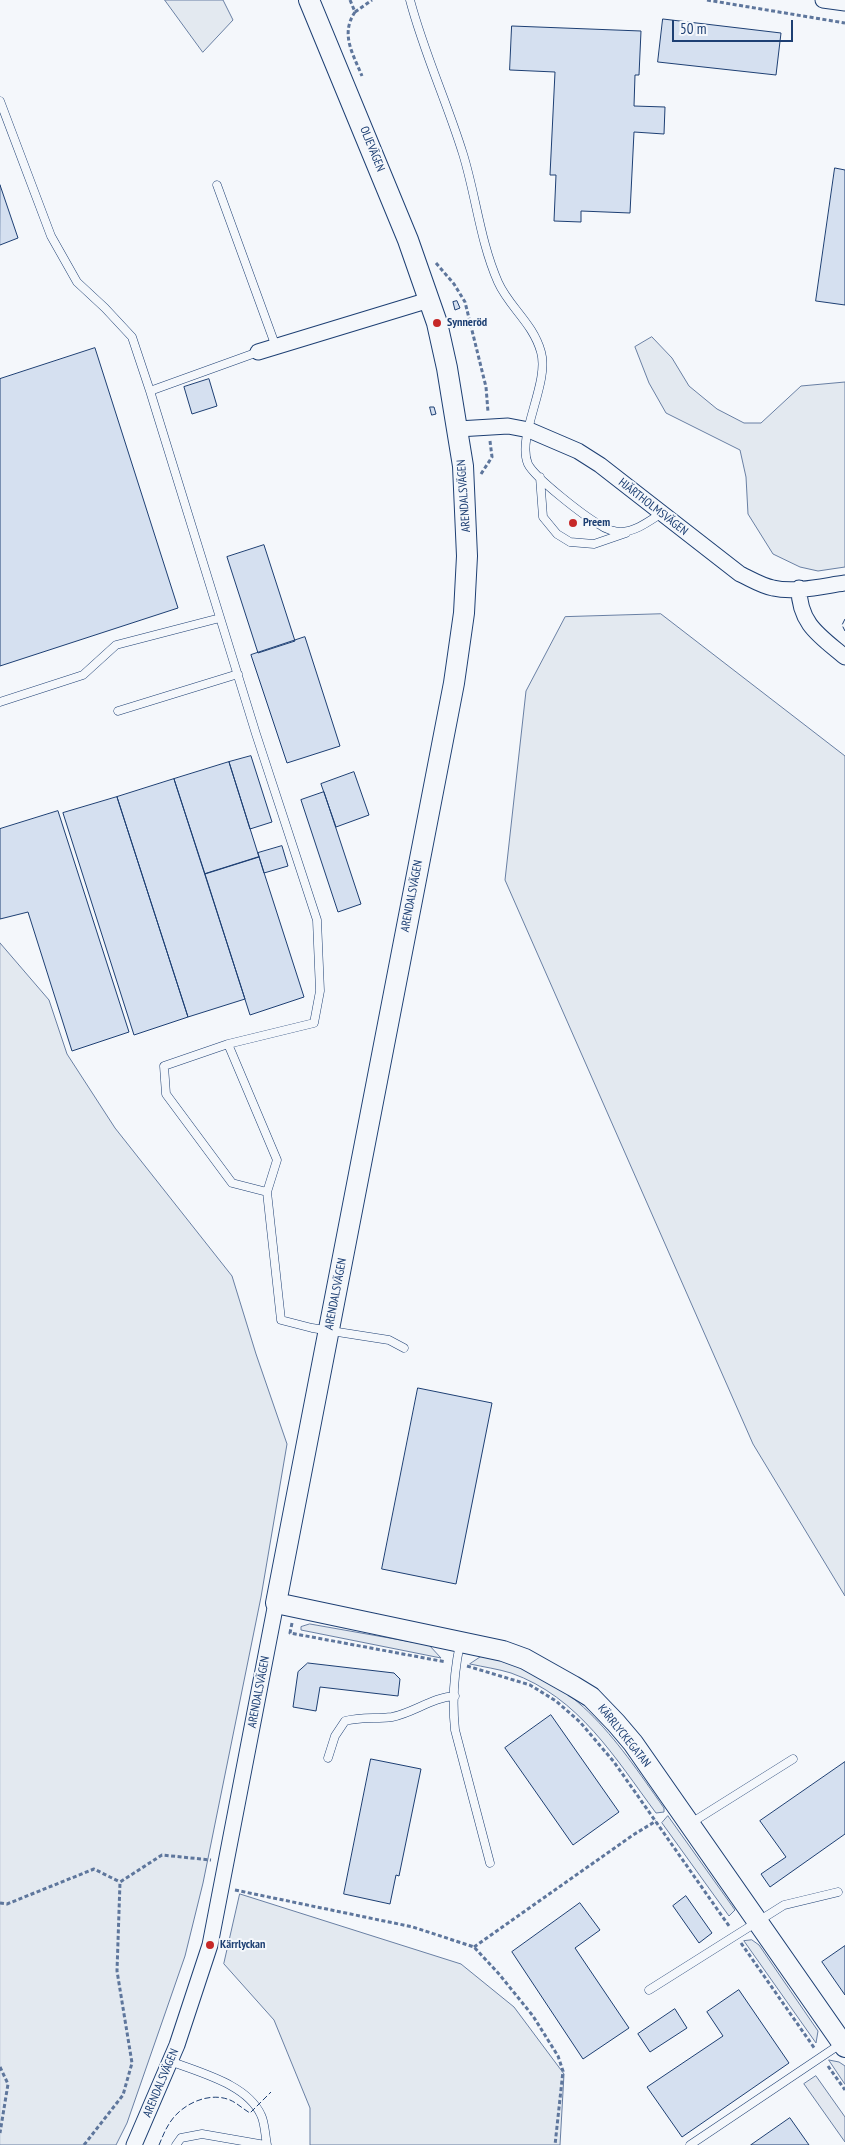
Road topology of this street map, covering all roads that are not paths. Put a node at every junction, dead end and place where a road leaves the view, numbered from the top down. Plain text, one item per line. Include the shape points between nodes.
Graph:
1 (309, 0) edge
2 (410, 0) edge
3 (823, 0) edge
4 (845, 4) edge
5 (0, 101) edge
6 (217, 184) dead end
7 (429, 300) junction
8 (276, 347) junction
9 (258, 352) joint
10 (150, 391) junction
11 (458, 429) junction
12 (529, 430) junction
13 (540, 478) junction
14 (662, 513) junction
15 (633, 530) junction
16 (845, 583) edge
17 (799, 588) junction
18 (220, 618) junction
19 (845, 657) edge
20 (238, 674) junction
21 (0, 702) edge
22 (118, 711) dead end
23 (228, 1044) junction
24 (266, 1192) junction
25 (329, 1330) junction
26 (404, 1348) dead end
27 (286, 1606) junction
28 (460, 1642) junction
29 (454, 1696) junction
30 (328, 1758) dead end
31 (794, 1759) dead end
32 (689, 1824) junction
33 (490, 1863) dead end
34 (838, 1892) dead end
35 (757, 1922) junction
36 (649, 1990) dead end
37 (844, 2045) edge
38 (170, 2061) junction
39 (134, 2145) edge
40 (176, 2145) edge
41 (266, 2145) edge
42 (690, 2145) edge

1 - 7 street, OLJEVÄGEN via 360,120
2 - 12 lane via 463,154 498,283 533,330 542,354 543,371
3 - 4 street
5 - 10 lane via 51,236 77,282 132,337
6 - 8 lane
7 - 8 street
7 - 11 street, OLJEVÄGEN via 447,368
8 - 9 street
9 - 10 lane
10 - 18 lane
11 - 12 street, HJÄRTHOLMSVÄGEN via 508,426
11 - 25 street, ARENDALSVÄGEN via 466,499 463,622 454,683
12 - 13 lane via 528,464
12 - 14 street, HJÄRTHOLMSVÄGEN via 578,451
13 - 15 lane via 601,527 619,532
13 - 15 lane via 543,517 557,534 570,542 594,544
14 - 15 lane
14 - 17 street, HJÄRTHOLMSVÄGEN via 740,574 774,589
16 - 17 street, HJÄRTHOLMSVÄGEN
17 - 19 street via 799,603 810,627
18 - 20 lane
18 - 21 lane via 116,645 83,675
20 - 22 lane
20 - 23 lane via 317,920 320,991 314,1023
23 - 24 lane via 276,1160
23 - 24 lane via 164,1066 166,1094 232,1183
24 - 25 lane via 281,1320
25 - 26 lane via 389,1340
25 - 27 street, ARENDALSVÄGEN
27 - 28 street, KÄRRLYCKEGATAN
27 - 38 street, ARENDALSVÄGEN via 226,1861 210,1945
28 - 29 lane
28 - 32 street, KÄRRLYCKEGATAN via 525,1659 591,1697 633,1743
29 - 30 lane via 443,1696 391,1717 345,1720 335,1736
29 - 33 lane via 456,1730
31 - 32 lane
32 - 35 street, KÄRRLYCKEGATAN
34 - 35 lane via 784,1905
35 - 36 lane
35 - 37 street, KÄRRLYCKEGATAN
37 - 42 lane via 820,2056
38 - 39 street, ARENDALSVÄGEN
38 - 41 lane via 220,2081 250,2099 263,2117
40 - 41 lane via 182,2138 202,2134

